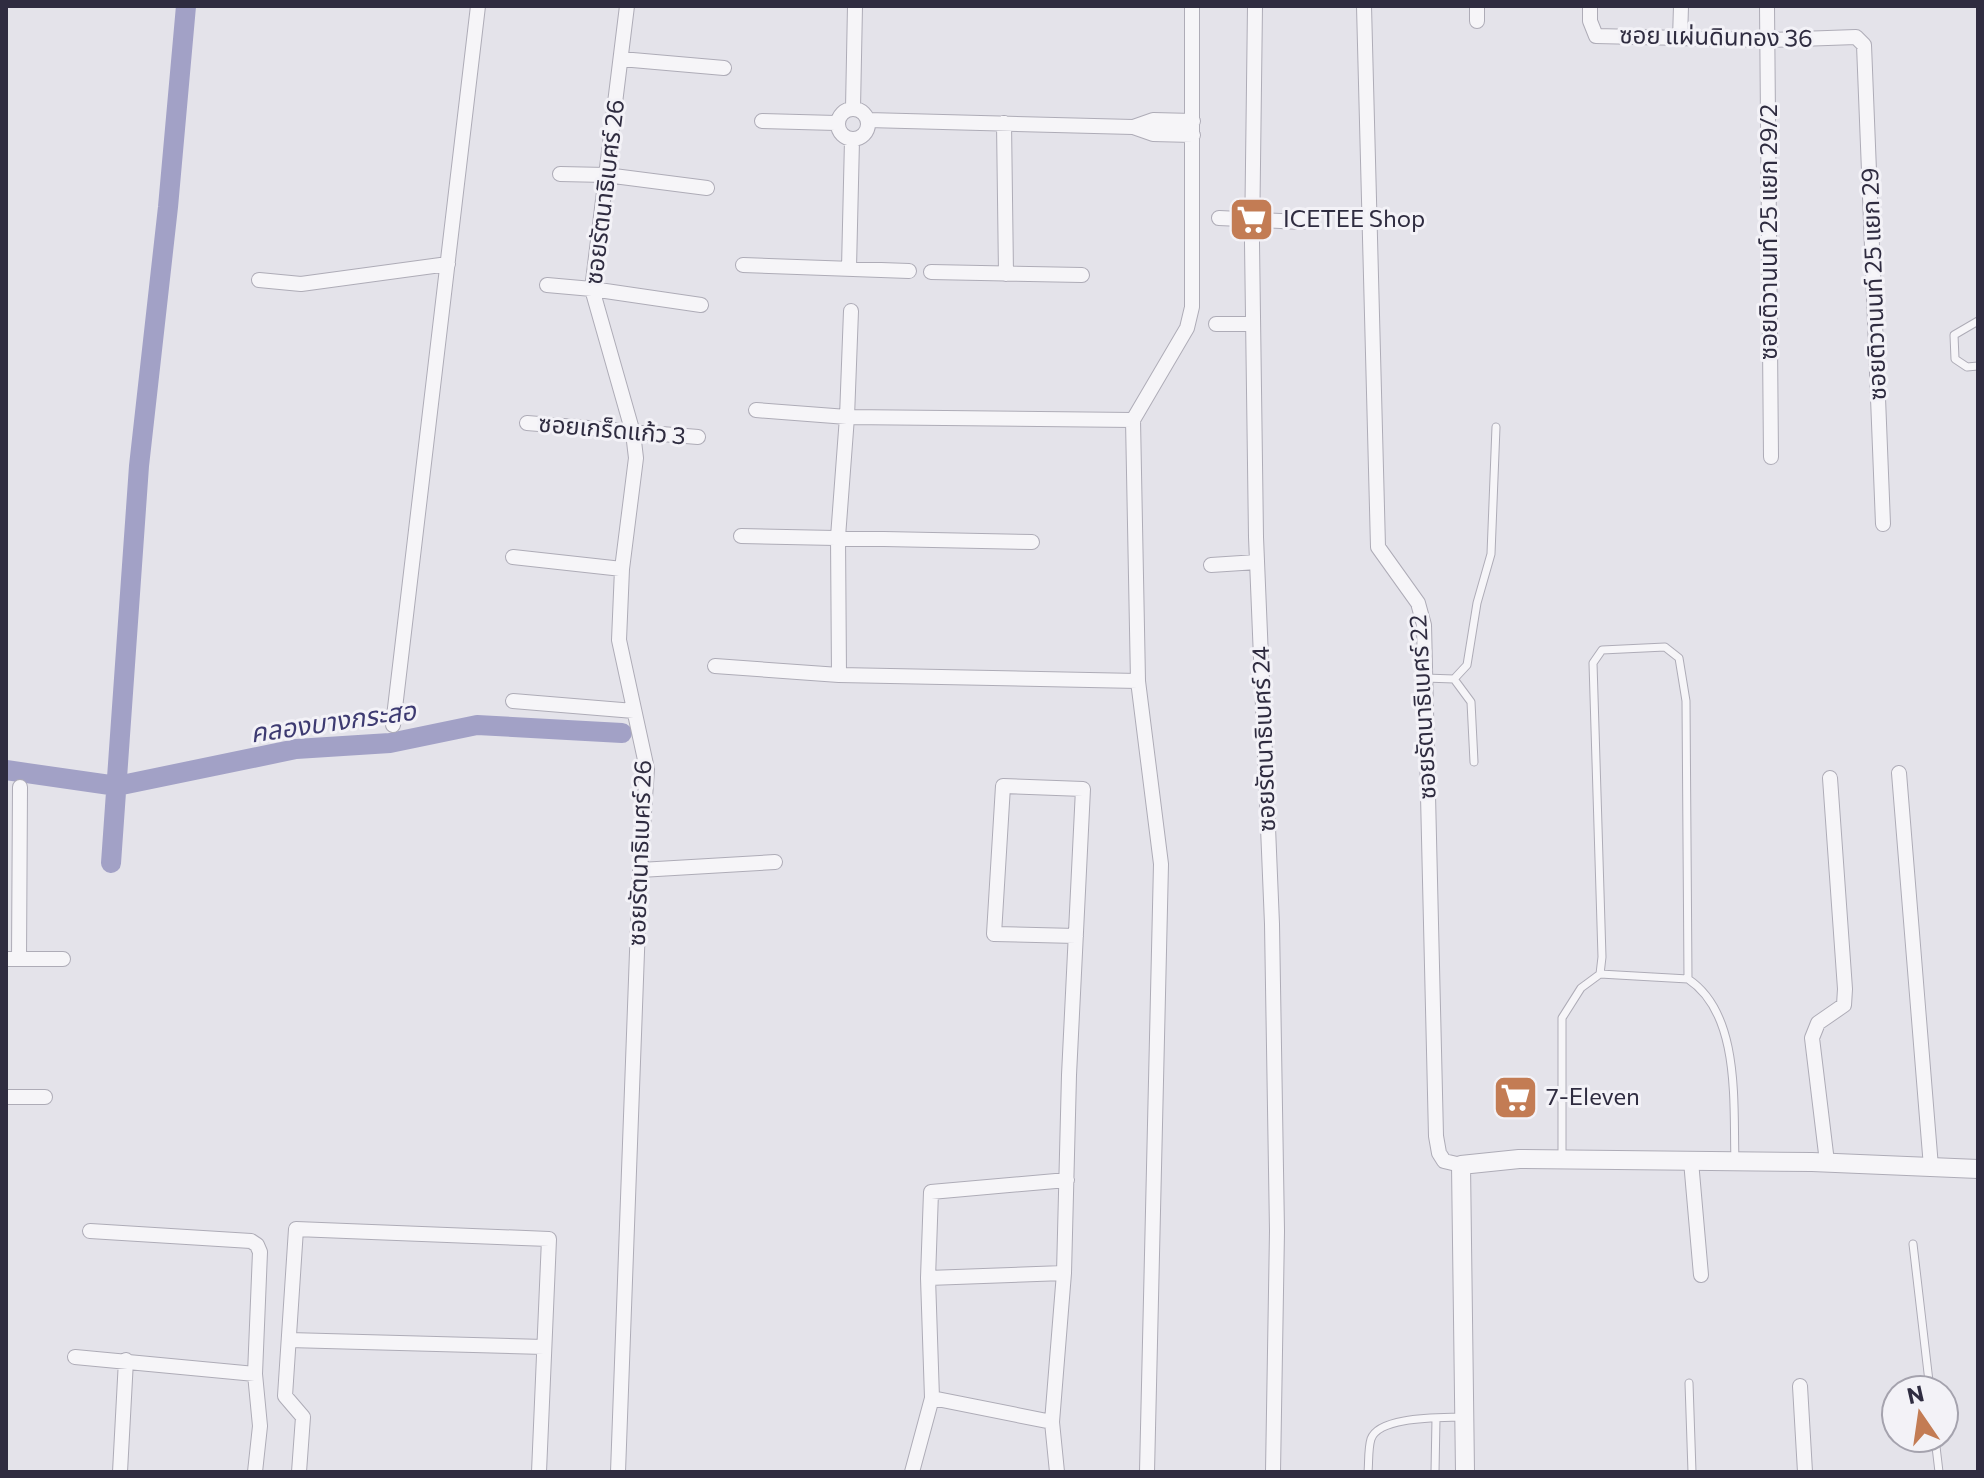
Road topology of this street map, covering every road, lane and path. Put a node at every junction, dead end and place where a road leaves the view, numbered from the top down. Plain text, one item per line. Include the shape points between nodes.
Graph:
1 (478, 6) edge
2 (627, 6) edge
3 (855, 6) edge
4 (1192, 6) edge
5 (1255, 6) edge
6 (1364, 6) edge
7 (1590, 6) edge
8 (1681, 6) edge
9 (1767, 6) edge
10 (1680, 39) junction
11 (1768, 40) junction
12 (1864, 45) joint
13 (621, 59) junction
14 (724, 68) dead end
15 (853, 108) junction
16 (868, 120) junction
17 (762, 121) dead end
18 (836, 123) junction
19 (1004, 123) junction
20 (1193, 128) junction
21 (852, 140) junction
22 (560, 174) dead end
23 (606, 175) junction
24 (707, 188) dead end
25 (1219, 218) dead end
26 (1253, 218) junction
27 (1302, 222) dead end
28 (448, 264) junction
29 (743, 265) dead end
30 (849, 268) junction
31 (909, 271) dead end
32 (931, 272) dead end
33 (1006, 274) junction
34 (1082, 275) dead end
35 (259, 280) dead end
36 (547, 285) dead end
37 (592, 289) junction
38 (701, 305) dead end
39 (851, 311) dead end
40 (1978, 321) edge
41 (1216, 324) dead end
42 (1253, 324) junction
43 (1978, 366) edge
44 (756, 410) dead end
45 (847, 417) junction
46 (1133, 420) junction
47 (527, 423) dead end
48 (1496, 427) dead end
49 (633, 433) junction
50 (698, 437) dead end
51 (1771, 457) dead end
52 (1883, 524) dead end
53 (741, 536) dead end
54 (838, 537) junction
55 (1032, 542) dead end
56 (513, 557) dead end
57 (1257, 562) junction
58 (1211, 565) dead end
59 (622, 569) junction
60 (715, 666) dead end
61 (839, 675) junction
62 (1425, 678) junction
63 (1454, 679) junction
64 (1138, 681) junction
65 (513, 701) dead end
66 (634, 711) junction
67 (393, 725) dead end
68 (1474, 762) dead end
69 (1899, 773) dead end
70 (1830, 778) dead end
71 (20, 787) dead end
72 (775, 862) dead end
73 (640, 870) junction
74 (1076, 936) junction
75 (13, 959) edge
76 (63, 959) dead end
77 (1600, 974) junction
78 (1688, 979) junction
79 (6, 1097) edge
80 (45, 1097) dead end
81 (1562, 1159) junction
82 (1691, 1161) junction
83 (1735, 1161) junction
84 (1827, 1162) junction
85 (1461, 1165) junction
86 (1931, 1167) junction
87 (1978, 1169) edge
88 (1067, 1180) junction
89 (90, 1231) dead end
90 (1913, 1244) dead end
91 (1064, 1273) junction
92 (1701, 1275) dead end
93 (928, 1278) junction
94 (289, 1340) junction
95 (544, 1347) junction
96 (75, 1357) dead end
97 (126, 1360) junction
98 (255, 1374) junction
99 (1928, 1374) edge
100 (1689, 1383) dead end
101 (1800, 1386) dead end
102 (932, 1398) junction
103 (1464, 1417) junction
104 (1436, 1419) junction
105 (1052, 1422) junction
106 (120, 1472) edge
107 (255, 1472) edge
108 (299, 1472) edge
109 (539, 1472) edge
110 (618, 1472) edge
111 (912, 1472) edge
112 (1057, 1472) edge
113 (1147, 1472) edge
114 (1273, 1472) edge
115 (1368, 1472) edge
116 (1435, 1472) edge
117 (1465, 1472) edge
118 (1692, 1472) edge
119 (1805, 1472) edge

1 - 28 street
2 - 13 street, ซอยรัตนาธิเบศร์ 26
3 - 15 street
4 - 20 street
5 - 26 street, ซอยรัตนาธิเบศร์ 24
6 - 62 street, ซอยรัตนาธิเบศร์ 22 via 1378,547 1422,612
7 - 10 street, ซอย แผ่นดินทอง 36 via 1596,36
8 - 10 street
9 - 11 street, ซอยติวานนท์ 25 แยก 29/2
10 - 11 street, ซอย แผ่นดินทอง 36
11 - 12 street, ซอย แผ่นดินทอง 36 via 1856,37
11 - 51 street, ซอยติวานนท์ 25 แยก 29/2
12 - 52 street, ซอยติวานนท์ 25 แยก 29
13 - 14 street
13 - 23 street, ซอยรัตนาธิเบศร์ 26
15 - 16 street
15 - 18 street via 841,112
16 - 19 street
16 - 21 street via 865,134
17 - 18 street
18 - 21 street via 841,135
19 - 20 street via 1133,127 1153,134
19 - 33 street
20 - 46 street via 1192,307 1187,328
21 - 30 street
22 - 23 street
23 - 24 street
23 - 37 street, ซอยรัตนาธิเบศร์ 26
25 - 26 street
26 - 27 street
26 - 42 street, ซอยรัตนาธิเบศร์ 24
28 - 35 street via 301,284
28 - 67 street
29 - 30 street
30 - 31 street
32 - 33 street
33 - 34 street
36 - 37 street
37 - 38 street
37 - 49 street, ซอยรัตนาธิเบศร์ 26
39 - 45 street
40 - 43 lane via 1954,335 1955,359 1967,367
41 - 42 street
42 - 57 street, ซอยรัตนาธิเบศร์ 24
44 - 45 street
45 - 46 street
45 - 54 street
46 - 64 street
47 - 49 street, ซอยเกร็ดแก้ว 3
48 - 63 lane via 1491,554 1467,665
49 - 50 street, ซอยเกร็ดแก้ว 3
49 - 59 street, ซอยรัตนาธิเบศร์ 26 via 636,458
53 - 54 street
54 - 55 street
54 - 61 street
56 - 59 street
57 - 58 street
57 - 114 street, ซอยรัตนาธิเบศร์ 24 via 1272,939 1277,1231
59 - 66 street, ซอยรัตนาธิเบศร์ 26 via 619,640
60 - 61 street
61 - 64 street
62 - 63 lane
62 - 85 street, ซอยรัตนาธิเบศร์ 22 via 1436,1136 1444,1161
63 - 68 lane via 1471,702
64 - 113 street via 1161,864
65 - 66 street
66 - 73 street, ซอยรัตนาธิเบศร์ 26 via 647,769
69 - 86 street
70 - 84 street via 1845,989 1844,1005 1818,1023 1812,1038
71 - 75 street
72 - 73 street
73 - 110 street, ซอยรัตนาธิเบศร์ 26
74 - 74 street via 1083,789 1003,786 994,934
74 - 88 street
75 - 76 street
77 - 78 lane
77 - 78 lane via 1593,663 1602,650 1665,647 1679,658 1686,701
77 - 81 lane via 1581,988 1562,1018
78 - 83 lane via 1703,988 1720,1020 1731,1060
79 - 80 street
81 - 82 street
81 - 85 street
82 - 83 street
82 - 92 street
83 - 84 street
84 - 86 street
85 - 103 street
86 - 87 street
88 - 91 street
88 - 93 street via 931,1192
89 - 98 street via 257,1245
90 - 99 lane
91 - 93 street
91 - 105 street
93 - 102 street
94 - 95 street
94 - 95 street via 296,1229 549,1239
94 - 108 street via 285,1396 303,1417
95 - 109 street
96 - 97 street
97 - 98 street
97 - 106 street
98 - 107 street via 260,1426
100 - 118 lane
101 - 119 street
102 - 105 street
102 - 111 street
103 - 104 lane
103 - 117 street
104 - 115 lane via 1381,1428 1371,1438
104 - 116 lane
105 - 112 street

